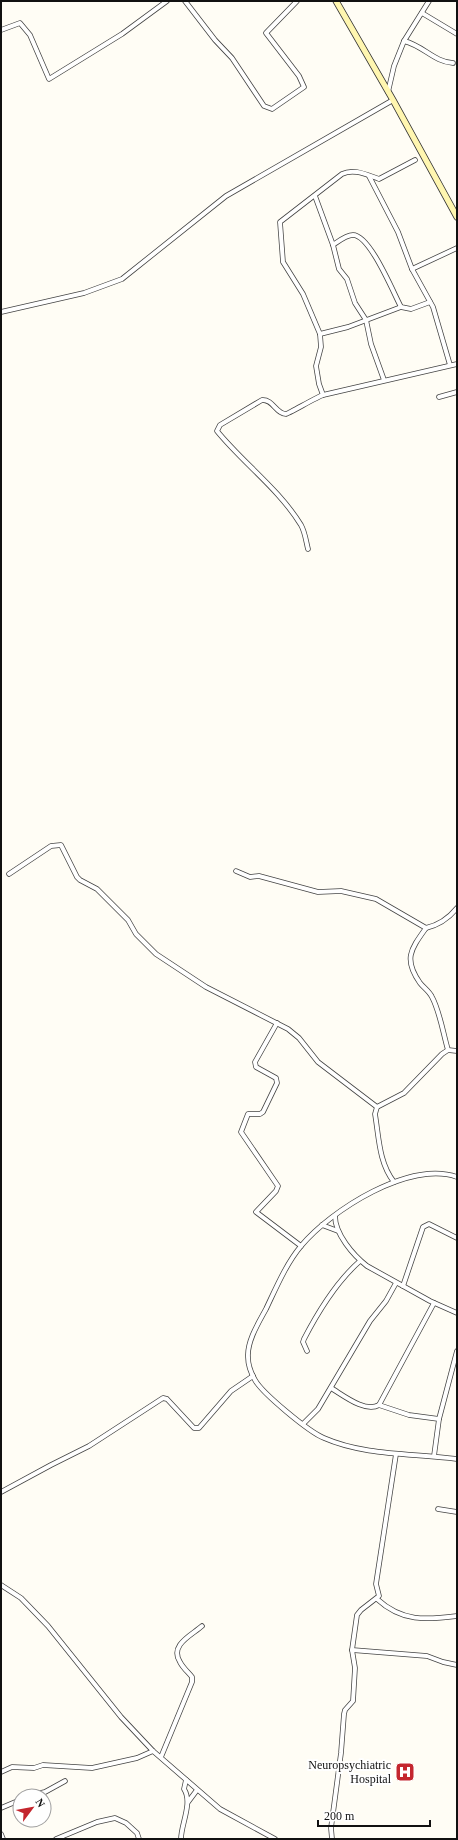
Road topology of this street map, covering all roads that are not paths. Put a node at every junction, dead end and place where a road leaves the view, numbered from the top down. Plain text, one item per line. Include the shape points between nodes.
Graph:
1 (167, 1) edge
2 (185, 1) edge
3 (297, 1) edge
4 (336, 1) edge
5 (429, 1) edge
6 (422, 13) junction
7 (1, 30) edge
8 (457, 34) edge
9 (404, 41) junction
10 (452, 63) dead end
11 (388, 92) junction
12 (393, 100) junction
13 (415, 160) dead end
14 (369, 176) junction
15 (315, 196) junction
16 (455, 206) edge
17 (457, 217) edge
18 (333, 245) junction
19 (457, 248) edge
20 (412, 269) junction
21 (430, 302) junction
22 (400, 307) junction
23 (1, 312) edge
24 (366, 320) junction
25 (320, 334) junction
26 (457, 364) edge
27 (450, 365) junction
28 (384, 380) junction
29 (457, 392) edge
30 (323, 395) junction
31 (439, 397) dead end
32 (308, 549) dead end
33 (236, 871) dead end
34 (9, 874) dead end
35 (457, 908) edge
36 (426, 928) junction
37 (277, 1023) junction
38 (448, 1050) junction
39 (457, 1052) edge
40 (377, 1107) junction
41 (457, 1177) edge
42 (394, 1182) junction
43 (335, 1216) junction
44 (322, 1225) junction
45 (338, 1231) junction
46 (457, 1238) edge
47 (301, 1246) junction
48 (360, 1261) junction
49 (396, 1283) junction
50 (402, 1286) junction
51 (434, 1303) junction
52 (457, 1313) edge
53 (307, 1351) dead end
54 (457, 1351) edge
55 (253, 1376) junction
56 (331, 1388) junction
57 (379, 1405) junction
58 (439, 1419) junction
59 (303, 1424) junction
60 (396, 1454) junction
61 (434, 1456) junction
62 (457, 1459) edge
63 (1, 1492) edge
64 (438, 1509) dead end
65 (457, 1512) edge
66 (1, 1585) edge
67 (377, 1599) junction
68 (457, 1616) edge
69 (202, 1626) dead end
70 (352, 1650) junction
71 (457, 1664) edge
72 (153, 1751) junction
73 (161, 1757) junction
74 (1, 1772) edge
75 (186, 1780) junction
76 (65, 1781) dead end
77 (52, 1788) edge
78 (197, 1790) junction
79 (12, 1803) edge
80 (187, 1804) junction
81 (1, 1808) edge
82 (1, 1834) edge
83 (64, 1837) edge
84 (3, 1839) edge
85 (56, 1839) edge
86 (140, 1839) edge
87 (181, 1839) edge
88 (275, 1839) edge
89 (332, 1839) edge

1 - 7 street via 122,34 49,79 30,35 20,23
2 - 3 street via 232,58 264,106 272,109 304,86 266,33
4 - 11 main road
5 - 6 street
6 - 8 street
6 - 9 street
9 - 10 street via 414,43 443,63
9 - 11 street via 394,66
11 - 12 main road
12 - 16 main road
12 - 23 street via 226,196 122,279 84,293
13 - 14 street via 382,178
14 - 15 street via 346,172
14 - 20 street via 398,232
15 - 18 street
15 - 25 street via 282,220 279,226 283,262 303,294
16 - 17 main road
18 - 22 street via 354,235 365,241
18 - 24 street via 339,269 347,279 355,303
19 - 20 street
20 - 21 street
21 - 22 street via 411,309
21 - 27 street
22 - 24 street
24 - 25 street
24 - 28 street via 371,344
25 - 30 street via 321,347 316,366
26 - 27 street
27 - 28 street
28 - 30 street
29 - 31 street
30 - 32 street via 303,403 286,414 270,401 262,400 220,425 216,430 246,464 274,489 301,526
33 - 36 street via 250,877 259,876 318,892 341,891 376,899
34 - 37 street via 51,846 61,845 77,877 97,888 156,954 206,987
35 - 36 street via 450,917
36 - 38 street via 412,948 412,970 433,998
37 - 40 street via 299,1038 318,1062
37 - 47 street via 254,1062 256,1066 276,1078 277,1083 263,1112 248,1114 241,1132 278,1186 256,1212
38 - 39 street
38 - 40 street via 404,1093
40 - 42 street via 375,1114 381,1156 384,1168
41 - 42 street via 429,1173
42 - 43 street
43 - 44 street
43 - 45 street
44 - 45 street
44 - 47 street
45 - 48 street
46 - 50 street via 429,1224 423,1227
47 - 55 street via 278,1283 252,1340 248,1355
48 - 49 street
48 - 53 street via 344,1276 316,1316 303,1342
49 - 50 street
49 - 56 street via 370,1321
50 - 51 street
51 - 52 street
51 - 57 street
54 - 58 street
55 - 59 street via 264,1391
55 - 63 street via 231,1391 199,1428 194,1428 167,1399 163,1398 89,1446
56 - 57 street via 366,1406
56 - 59 street via 318,1409
57 - 58 street via 409,1415
58 - 61 street
59 - 60 street via 322,1438
60 - 61 street
60 - 67 street via 376,1584 379,1593
61 - 62 street
64 - 65 street
66 - 72 street via 21,1598 48,1626 121,1717
67 - 68 street via 394,1612 413,1618
67 - 70 street via 358,1614
69 - 73 street via 184,1640 178,1650 179,1662 192,1677 192,1682
70 - 71 street via 426,1656
70 - 89 street via 355,1668 353,1701 344,1714 331,1828
72 - 73 street
72 - 74 street via 137,1758 92,1768 43,1765 12,1767
73 - 75 street
75 - 78 street
75 - 80 street via 184,1789
76 - 77 street
78 - 80 street
78 - 88 street via 233,1817
79 - 81 street
80 - 87 street
82 - 84 street
83 - 85 street
83 - 86 street via 97,1822 115,1818 126,1823

